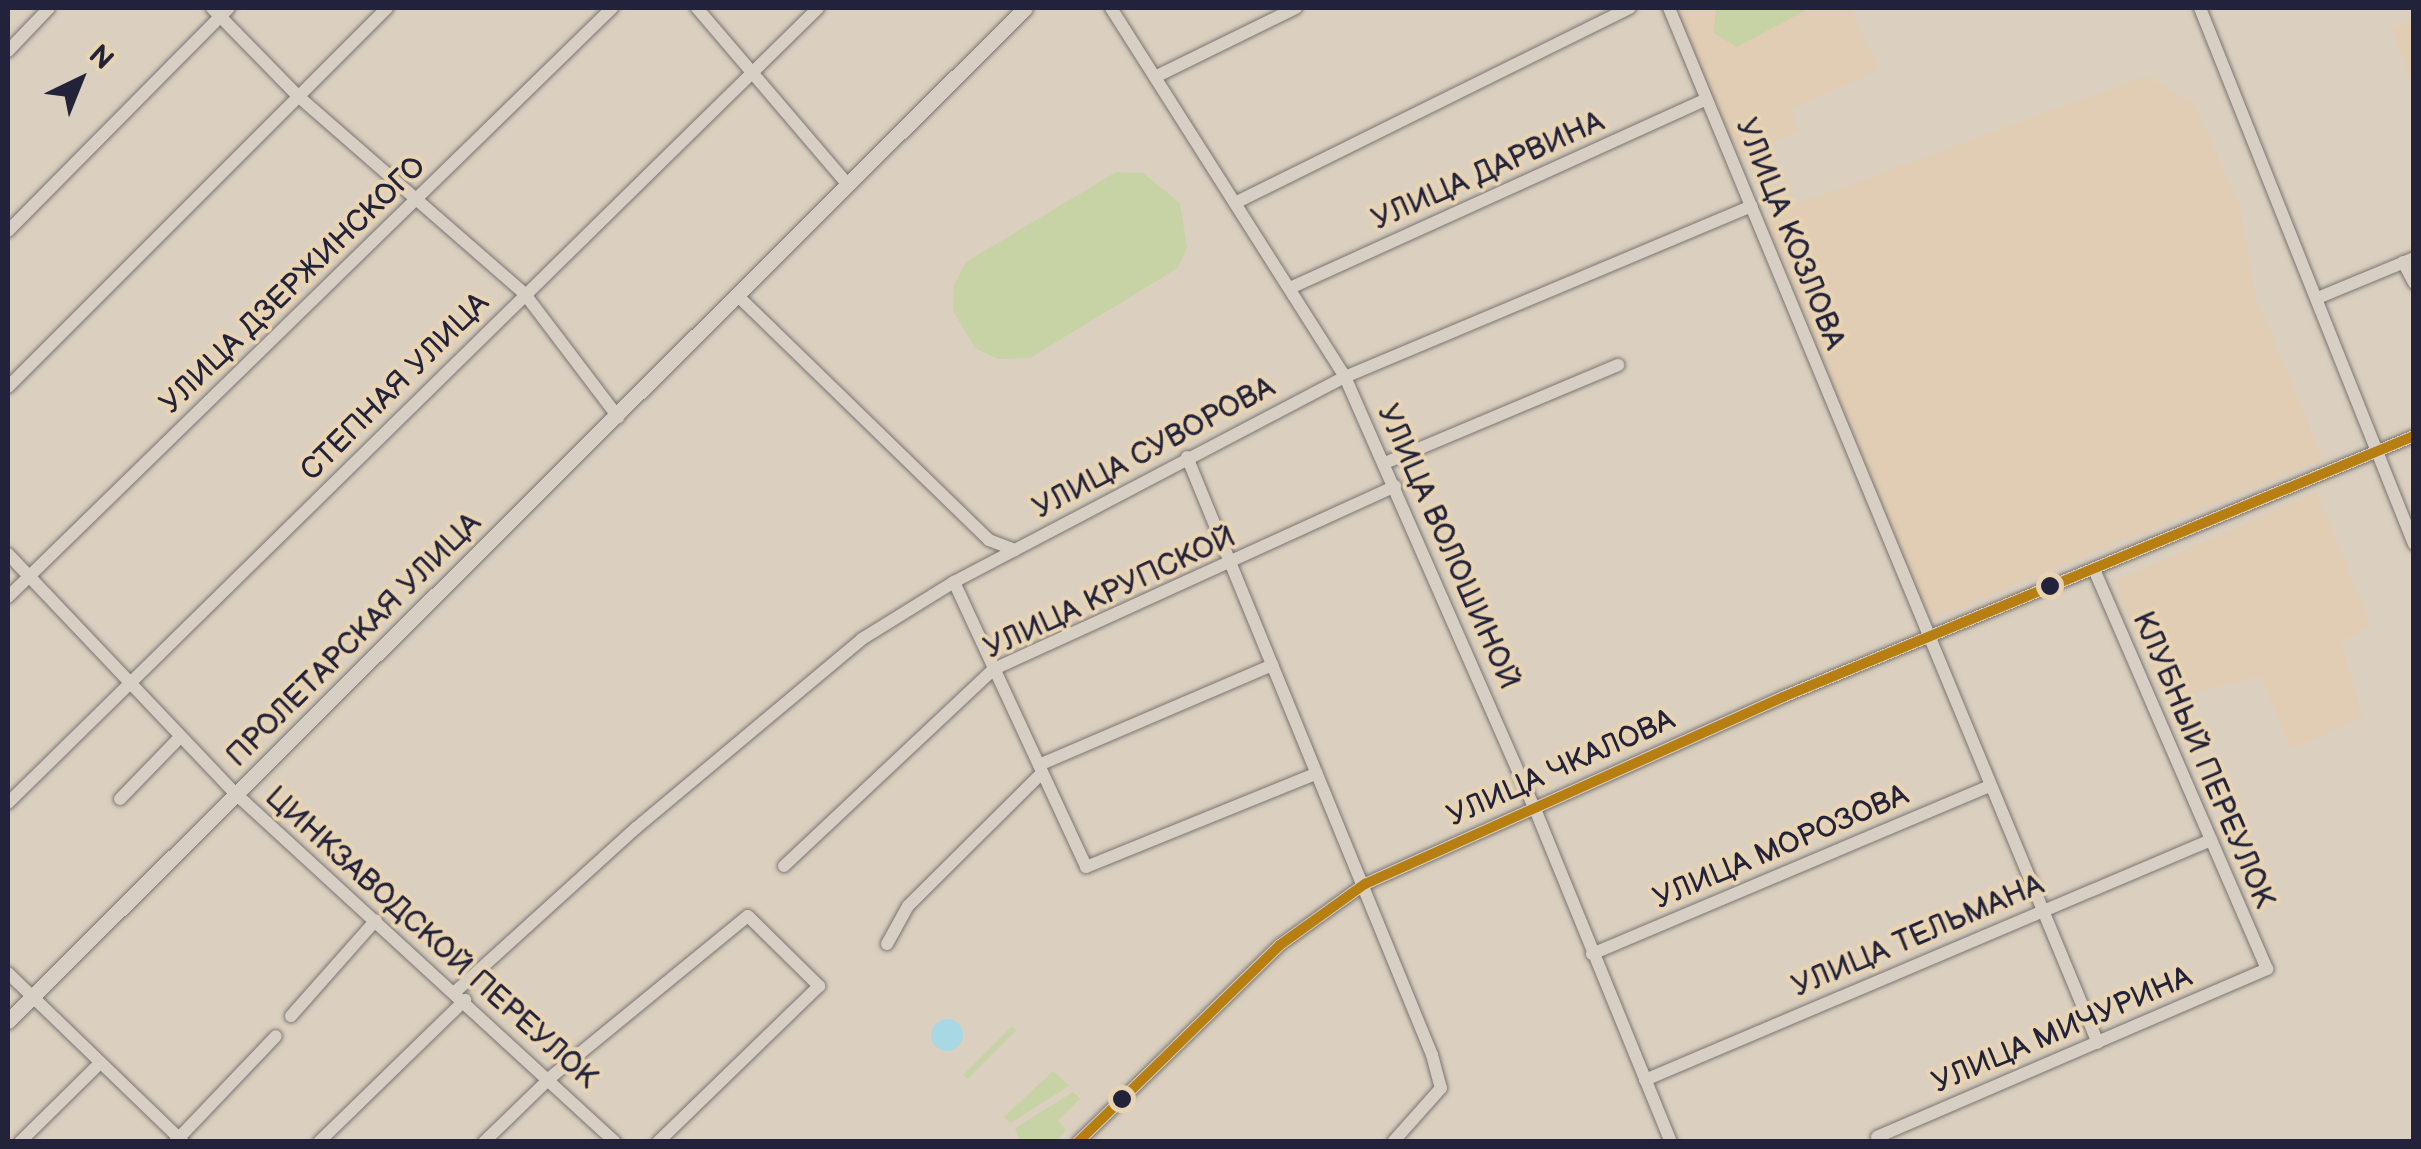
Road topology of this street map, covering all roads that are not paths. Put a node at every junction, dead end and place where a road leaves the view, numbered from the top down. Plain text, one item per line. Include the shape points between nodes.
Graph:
1 (49, 8) edge
2 (387, 8) edge
3 (612, 8) edge
4 (697, 8) edge
5 (818, 8) edge
6 (1025, 8) edge
7 (1111, 8) edge
8 (1296, 8) edge
9 (1630, 8) edge
10 (1669, 8) edge
11 (2200, 8) edge
12 (220, 10) edge
13 (8, 51) edge
14 (754, 70) junction
15 (1154, 77) junction
16 (299, 96) junction
17 (1706, 99) junction
18 (848, 185) junction
19 (415, 201) junction
20 (1236, 202) junction
21 (1751, 206) junction
22 (8, 231) edge
23 (2408, 260) edge
24 (2414, 283) edge
25 (1290, 288) junction
26 (524, 294) junction
27 (738, 297) junction
28 (2320, 297) junction
29 (1618, 365) dead end
30 (1345, 377) junction
31 (8, 388) edge
32 (618, 417) junction
33 (2414, 436) edge
34 (2379, 450) junction
35 (1188, 457) junction
36 (1385, 464) junction
37 (1395, 486) junction
38 (988, 540) junction
39 (2414, 544) edge
40 (1014, 550) junction
41 (8, 554) edge
42 (1231, 565) junction
43 (979, 569) junction
44 (2094, 570) junction
45 (29, 577) junction
46 (954, 582) junction
47 (8, 598) edge
48 (1932, 636) junction
49 (1272, 665) junction
50 (994, 669) junction
51 (129, 685) junction
52 (180, 737) junction
53 (1040, 769) junction
54 (1317, 773) junction
55 (1988, 786) junction
56 (236, 795) junction
57 (120, 799) dead end
58 (8, 804) edge
59 (1535, 809) junction
60 (2211, 840) junction
61 (784, 866) dead end
62 (1365, 884) junction
63 (2042, 910) junction
64 (376, 920) junction
65 (887, 944) dead end
66 (1592, 954) junction
67 (2267, 969) joint
68 (8, 973) edge
69 (460, 996) junction
70 (31, 998) junction
71 (291, 1016) dead end
72 (8, 1021) edge
73 (276, 1036) dead end
74 (2098, 1042) junction
75 (99, 1064) junction
76 (550, 1077) junction
77 (1644, 1080) junction
78 (1877, 1137) dead end
79 (179, 1140) edge
80 (20, 1142) edge
81 (319, 1142) edge
82 (484, 1142) edge
83 (615, 1142) edge
84 (658, 1142) edge
85 (1078, 1142) edge
86 (1393, 1142) edge
87 (1671, 1142) edge

1 - 13 street
2 - 16 street
3 - 19 street, УЛИЦА ДЗЕРЖИНСКОГО
4 - 14 street
5 - 14 street, СТЕПНАЯ УЛИЦА
6 - 18 main road, ПРОЛЕТАРСКАЯ УЛИЦА
7 - 15 street, УЛИЦА ВОЛОШИНОЙ
8 - 15 street
9 - 20 street
10 - 17 street, УЛИЦА КОЗЛОВА
11 - 28 street
12 - 16 street
12 - 22 street
14 - 18 street
14 - 26 street, СТЕПНАЯ УЛИЦА
15 - 20 street, УЛИЦА ВОЛОШИНОЙ
16 - 19 street
16 - 31 street
17 - 21 street, УЛИЦА КОЗЛОВА
17 - 25 street, УЛИЦА ДАРВИНА
18 - 27 main road, ПРОЛЕТАРСКАЯ УЛИЦА
19 - 26 street
19 - 45 street, УЛИЦА ДЗЕРЖИНСКОГО
20 - 25 street, УЛИЦА ВОЛОШИНОЙ
21 - 30 street, УЛИЦА СУВОРОВА
21 - 48 street, УЛИЦА КОЗЛОВА
23 - 24 street
23 - 28 street
25 - 30 street, УЛИЦА ВОЛОШИНОЙ
26 - 32 street
26 - 51 street, СТЕПНАЯ УЛИЦА
27 - 32 main road, ПРОЛЕТАРСКАЯ УЛИЦА
27 - 38 street
28 - 34 street
29 - 36 street
30 - 35 street, УЛИЦА СУВОРОВА
30 - 36 street, УЛИЦА ВОЛОШИНОЙ
32 - 56 main road, ПРОЛЕТАРСКАЯ УЛИЦА
33 - 34 street, УЛИЦА ЧКАЛОВА
34 - 39 street
34 - 44 street, УЛИЦА ЧКАЛОВА
35 - 40 street, УЛИЦА СУВОРОВА
35 - 42 street
36 - 37 street, УЛИЦА ВОЛОШИНОЙ
37 - 42 street, УЛИЦА КРУПСКОЙ
37 - 59 street, УЛИЦА ВОЛОШИНОЙ
38 - 40 street
38 - 43 street
40 - 43 street, УЛИЦА СУВОРОВА
41 - 45 street, ЦИНКЗАВОДСКОЙ ПЕРЕУЛОК
42 - 49 street
42 - 50 street, УЛИЦА КРУПСКОЙ
43 - 46 street, УЛИЦА СУВОРОВА
44 - 48 street, УЛИЦА ЧКАЛОВА
44 - 60 street, КЛУБНЫЙ ПЕРЕУЛОК
45 - 47 street, УЛИЦА ДЗЕРЖИНСКОГО
45 - 51 street, ЦИНКЗАВОДСКОЙ ПЕРЕУЛОК
46 - 50 street
46 - 69 street, УЛИЦА СУВОРОВА via 862,640 636,828
48 - 55 street, УЛИЦА КОЗЛОВА
48 - 59 street, УЛИЦА ЧКАЛОВА
49 - 53 street
49 - 54 street
50 - 53 street
50 - 61 street, УЛИЦА КРУПСКОЙ
51 - 52 street, ЦИНКЗАВОДСКОЙ ПЕРЕУЛОК
51 - 58 street, СТЕПНАЯ УЛИЦА
52 - 56 street, ЦИНКЗАВОДСКОЙ ПЕРЕУЛОК
52 - 57 street
53 - 54 street via 1086,867
53 - 65 street via 908,906
54 - 62 street
55 - 63 street
55 - 66 street, УЛИЦА МОРОЗОВА
56 - 64 street, ЦИНКЗАВОДСКОЙ ПЕРЕУЛОК
56 - 70 main road, ПРОЛЕТАРСКАЯ УЛИЦА
59 - 62 street, УЛИЦА ЧКАЛОВА
59 - 66 street, УЛИЦА ВОЛОШИНОЙ
60 - 63 street, УЛИЦА ТЕЛЬМАНА
60 - 67 street, КЛУБНЫЙ ПЕРЕУЛОК
62 - 85 street, УЛИЦА ЧКАЛОВА via 1325,908
62 - 86 street via 1442,1088
63 - 74 street
63 - 77 street, УЛИЦА ТЕЛЬМАНА
64 - 69 street, ЦИНКЗАВОДСКОЙ ПЕРЕУЛОК
64 - 71 street
66 - 77 street, УЛИЦА ВОЛОШИНОЙ
67 - 74 street, УЛИЦА МИЧУРИНА
68 - 70 street
69 - 76 street, ЦИНКЗАВОДСКОЙ ПЕРЕУЛОК
69 - 81 street, УЛИЦА СУВОРОВА
70 - 72 main road, ПРОЛЕТАРСКАЯ УЛИЦА
70 - 75 street
73 - 79 street
74 - 78 street, УЛИЦА МИЧУРИНА
75 - 79 street
75 - 80 street
76 - 82 street
76 - 83 street, ЦИНКЗАВОДСКОЙ ПЕРЕУЛОК
76 - 84 street via 748,916 819,986
77 - 87 street, УЛИЦА ВОЛОШИНОЙ

